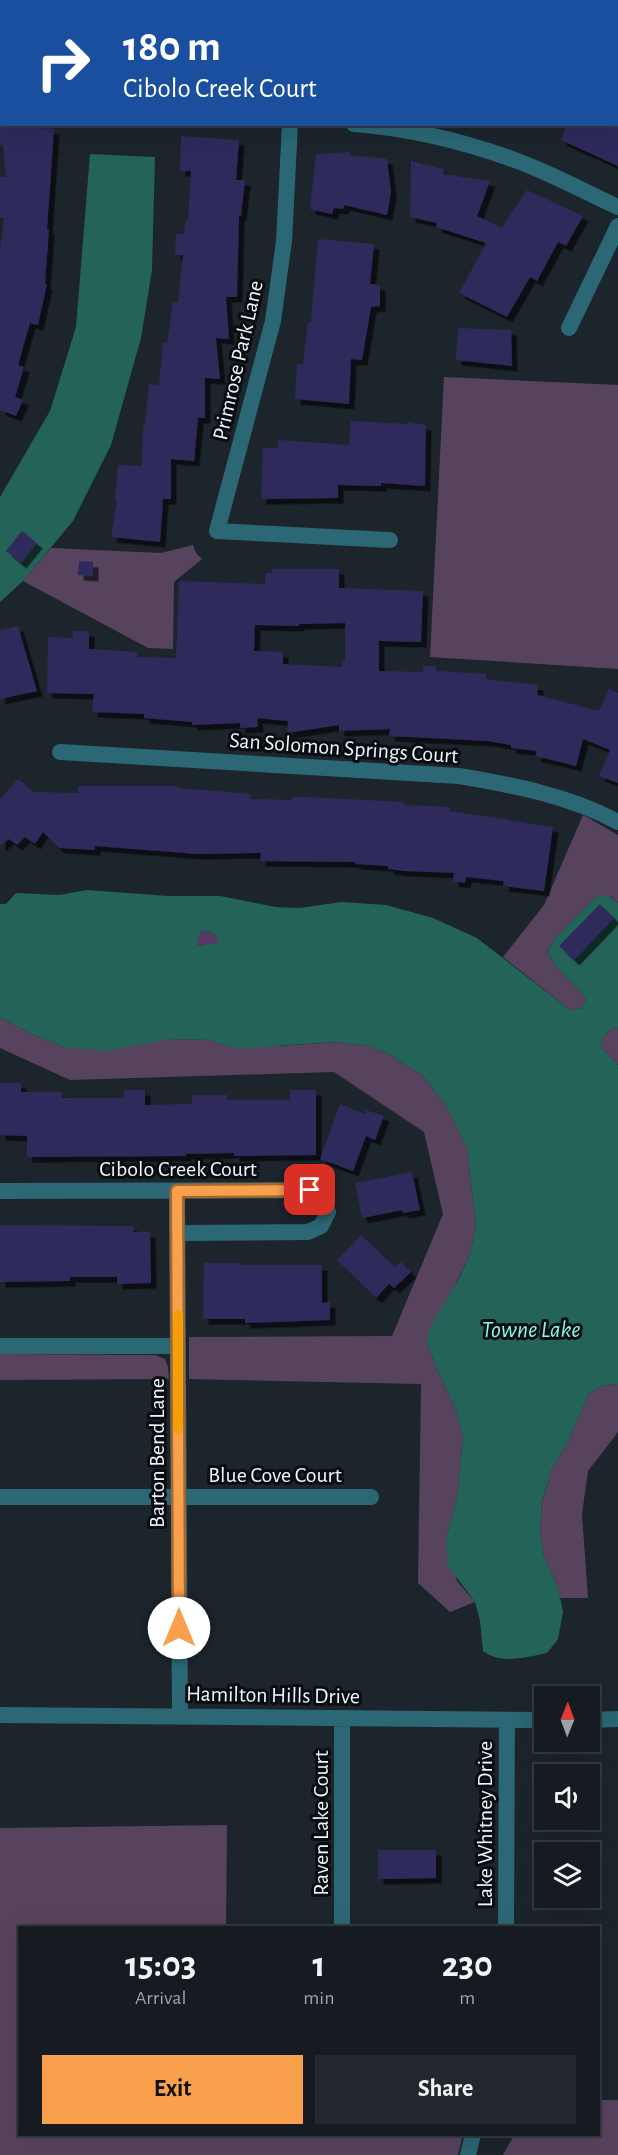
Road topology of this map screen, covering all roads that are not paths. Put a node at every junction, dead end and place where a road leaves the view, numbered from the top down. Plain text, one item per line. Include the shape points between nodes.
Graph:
1 (291, 126) edge
2 (368, 126) edge
3 (618, 207) edge
4 (618, 226) edge
5 (569, 328) dead end
6 (390, 540) dead end
7 (60, 752) dead end
8 (618, 822) edge
9 (0, 1191) edge
10 (177, 1191) junction
11 (178, 1233) junction
12 (0, 1346) edge
13 (177, 1346) junction
14 (0, 1497) edge
15 (178, 1497) junction
16 (371, 1497) dead end
17 (0, 1714) edge
18 (180, 1715) junction
19 (342, 1718) junction
20 (618, 1719) edge
21 (507, 1720) junction
22 (534, 1720) edge
23 (600, 1720) edge
24 (342, 1926) edge
25 (506, 1926) edge
26 (473, 2136) edge
27 (468, 2155) edge

1 - 6 street, Primrose Park Lane via 284,241 273,321 217,531
2 - 3 street via 423,134 513,159
4 - 5 street
7 - 8 street, San Solomon Springs Court via 459,776 562,799
9 - 10 street, Cibolo Creek Court
10 - 11 street, Barton Bend Lane
10 - 11 street, Cibolo Creek Court via 310,1190 322,1198 328,1212 321,1226 308,1232
11 - 13 street, Barton Bend Lane
12 - 13 street
13 - 15 street, Barton Bend Lane
14 - 15 street, Blue Cove Court
15 - 16 street, Blue Cove Court
15 - 18 street, Barton Bend Lane
17 - 18 street, Hamilton Hills Drive
18 - 19 street, Hamilton Hills Drive
19 - 21 street, Hamilton Hills Drive
19 - 24 street, Raven Lake Court
20 - 23 street
21 - 22 street, Hamilton Hills Drive
21 - 25 street, Lake Whitney Drive
26 - 27 street

